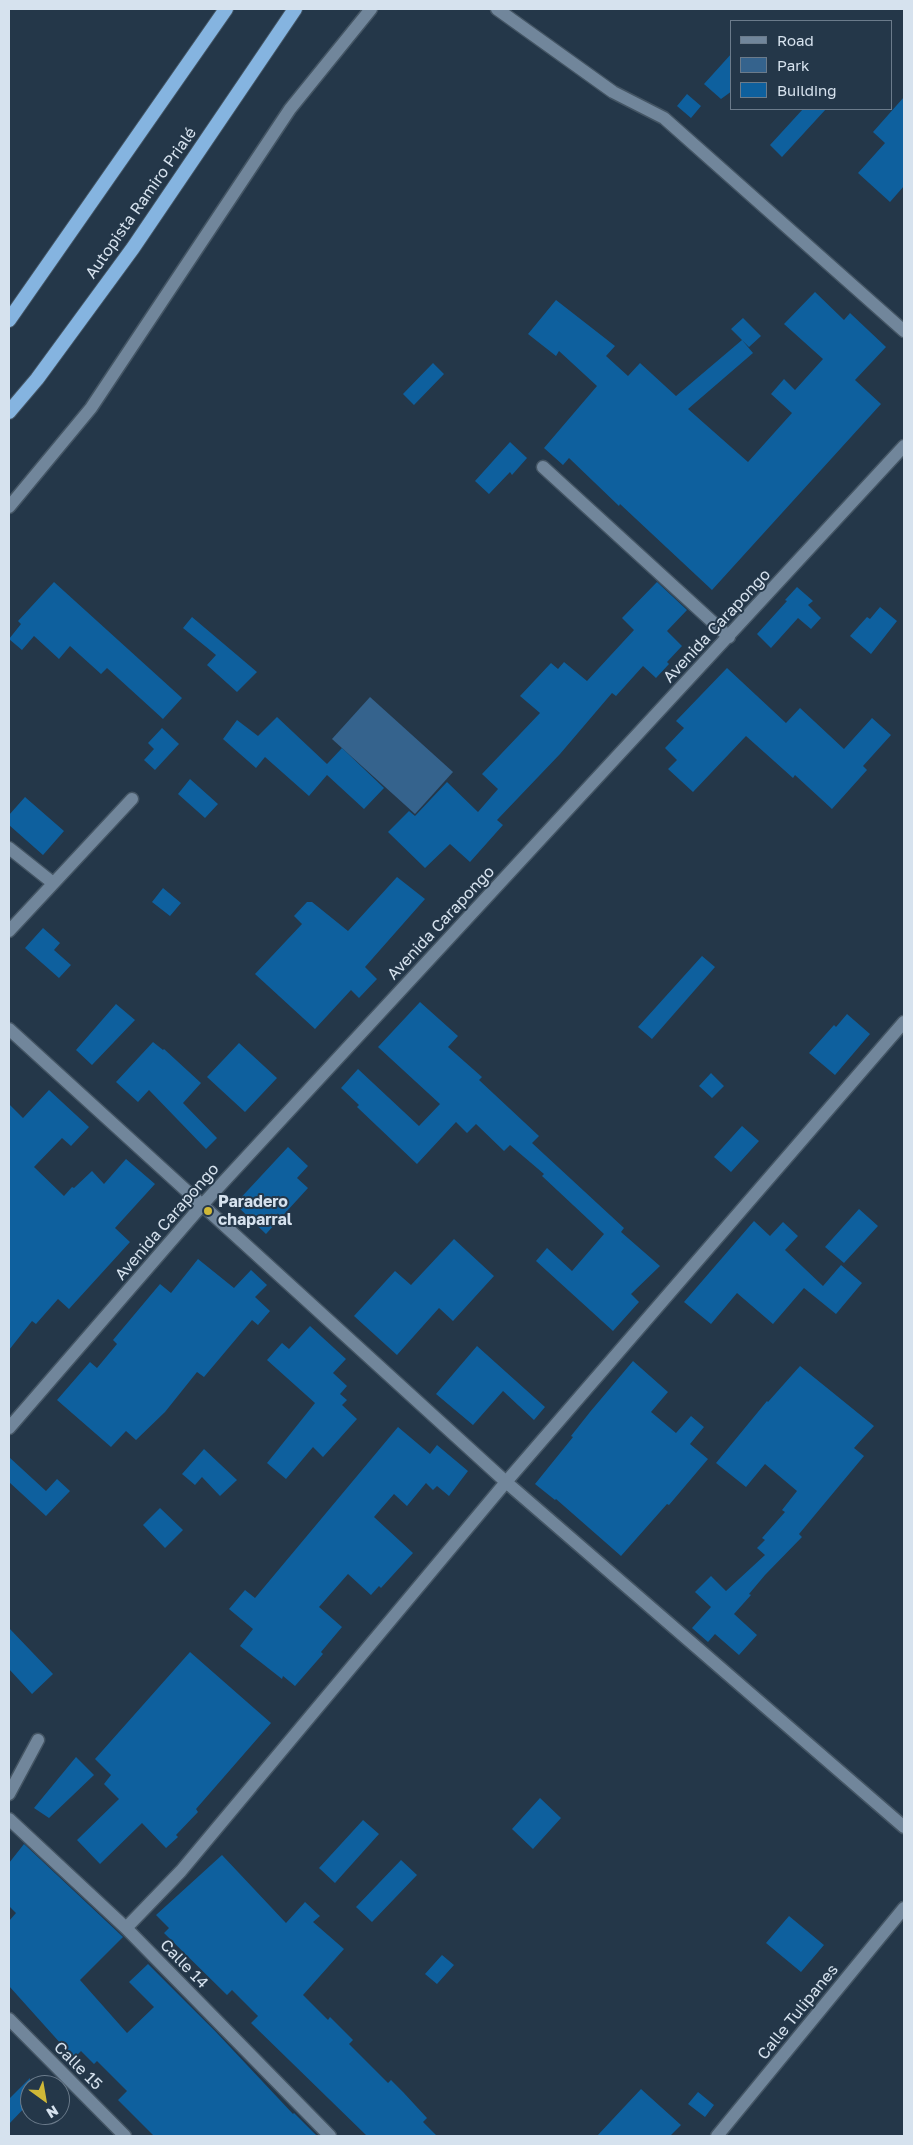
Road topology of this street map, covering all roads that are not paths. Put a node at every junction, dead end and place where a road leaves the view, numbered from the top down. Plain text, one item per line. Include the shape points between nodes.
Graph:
1 (226, 9) edge
2 (295, 9) edge
3 (371, 9) edge
4 (497, 9) edge
5 (9, 320) edge
6 (904, 331) edge
7 (9, 412) edge
8 (904, 446) edge
9 (543, 467) dead end
10 (9, 507) edge
11 (729, 637) junction
12 (132, 799) dead end
13 (9, 848) edge
14 (53, 883) junction
15 (9, 931) edge
16 (904, 1022) edge
17 (9, 1029) edge
18 (203, 1204) junction
19 (9, 1428) edge
20 (506, 1482) junction
21 (38, 1740) dead end
22 (9, 1794) edge
23 (9, 1819) edge
24 (904, 1827) edge
25 (904, 1908) edge
26 (126, 1928) junction
27 (9, 2019) edge
28 (125, 2136) edge
29 (330, 2136) edge
30 (717, 2136) edge

1 - 5 highway
2 - 7 highway, Autopista Ramiro Prialé via 133,248
3 - 10 street via 290,109 91,408
4 - 6 street via 614,92 664,118
8 - 11 street, Avenida Carapongo
9 - 11 street
11 - 18 street, Avenida Carapongo
12 - 14 street
13 - 14 street
14 - 15 street
16 - 20 street
17 - 18 street
18 - 19 street, Avenida Carapongo
18 - 20 street
20 - 24 street
20 - 26 street via 182,1871
21 - 22 street
23 - 26 street, Calle 14
25 - 30 street, Calle Tulipanes
26 - 29 street, Calle 14
27 - 28 street, Calle 15

